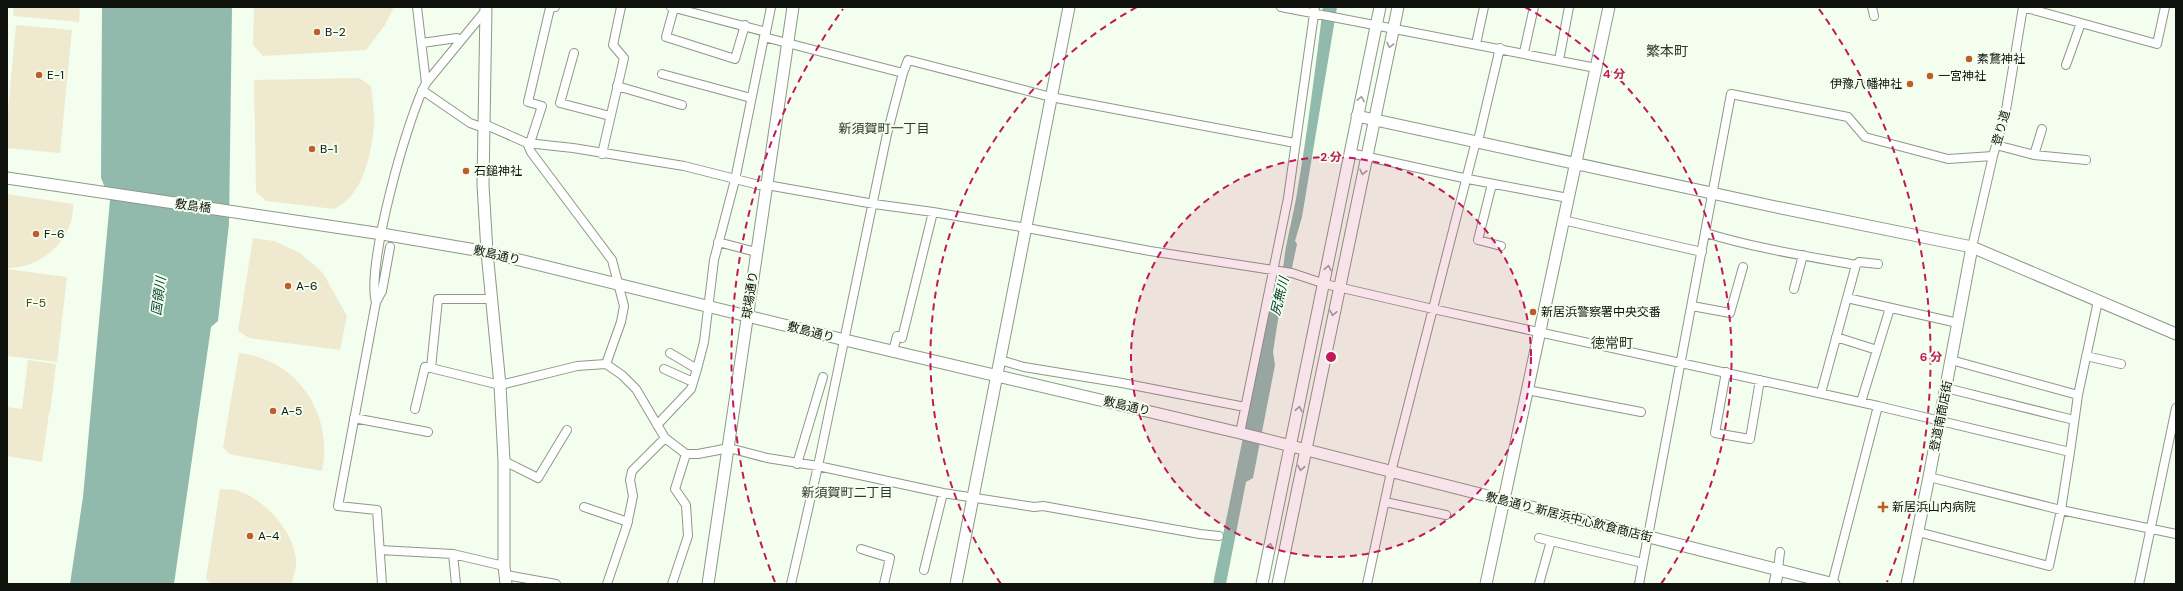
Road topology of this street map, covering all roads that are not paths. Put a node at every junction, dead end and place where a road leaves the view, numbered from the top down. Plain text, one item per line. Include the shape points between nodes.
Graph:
1 (417, 7) edge
2 (555, 7) edge
3 (621, 7) edge
4 (673, 7) edge
5 (771, 7) edge
6 (792, 7) edge
7 (1069, 7) edge
8 (1282, 7) edge
9 (1380, 7) edge
10 (1398, 7) edge
11 (1484, 7) edge
12 (1534, 7) edge
13 (1569, 7) edge
14 (1609, 7) edge
15 (1872, 7) edge
16 (2023, 7) edge
17 (2165, 7) edge
18 (483, 9) edge
19 (1315, 12) edge
20 (1874, 16) dead end
21 (2081, 23) junction
22 (745, 25) junction
23 (1376, 26) junction
24 (1394, 28) junction
25 (765, 35) junction
26 (460, 40) junction
27 (422, 43) junction
28 (787, 44) junction
29 (1476, 44) junction
30 (1500, 48) junction
31 (1524, 52) junction
32 (574, 53) dead end
33 (1559, 60) junction
34 (2066, 65) dead end
35 (1596, 68) junction
36 (903, 73) junction
37 (662, 74) dead end
38 (426, 83) junction
39 (617, 86) junction
40 (422, 90) junction
41 (1051, 97) junction
42 (751, 98) junction
43 (682, 105) dead end
44 (610, 116) junction
45 (1357, 116) junction
46 (1374, 119) junction
47 (484, 126) junction
48 (2042, 129) dead end
49 (1477, 141) junction
50 (528, 143) junction
51 (1295, 144) junction
52 (1996, 144) junction
53 (1350, 153) junction
54 (602, 154) junction
55 (2034, 155) junction
56 (1366, 156) junction
57 (1993, 156) junction
58 (2086, 160) dead end
59 (1576, 164) junction
60 (7, 178) edge
61 (735, 180) junction
62 (1468, 180) junction
63 (1492, 184) junction
64 (767, 185) junction
65 (1712, 193) junction
66 (1568, 198) junction
67 (874, 204) junction
68 (934, 212) junction
69 (1563, 220) junction
70 (1027, 228) junction
71 (1706, 233) junction
72 (381, 234) junction
73 (718, 242) junction
74 (1501, 246) dead end
75 (390, 247) dead end
76 (1972, 247) junction
77 (486, 252) junction
78 (756, 252) junction
79 (1702, 252) junction
80 (1803, 255) junction
81 (1878, 264) dead end
82 (1856, 265) junction
83 (1743, 267) dead end
84 (1276, 270) junction
85 (618, 284) junction
86 (1325, 284) junction
87 (1338, 286) junction
88 (1794, 289) dead end
89 (1847, 298) junction
90 (492, 299) junction
91 (2098, 301) junction
92 (376, 302) junction
93 (1692, 306) junction
94 (708, 307) junction
95 (1890, 308) junction
96 (1433, 309) junction
97 (747, 316) junction
98 (1958, 323) junction
99 (1540, 332) junction
100 (2176, 334) edge
101 (1836, 337) junction
102 (845, 340) junction
103 (1877, 350) junction
104 (893, 351) junction
105 (670, 353) dead end
106 (2086, 356) junction
107 (1000, 360) junction
108 (1952, 360) junction
109 (1681, 363) junction
110 (606, 364) junction
111 (2121, 364) dead end
112 (431, 368) junction
113 (664, 369) dead end
114 (697, 369) junction
115 (1726, 372) junction
116 (998, 376) junction
117 (823, 377) dead end
118 (1760, 380) junction
119 (693, 382) junction
120 (500, 385) junction
121 (1946, 388) junction
122 (1527, 390) junction
123 (1821, 393) junction
124 (2078, 395) junction
125 (1861, 402) junction
126 (1878, 406) junction
127 (1245, 407) junction
128 (2176, 408) edge
129 (415, 409) dead end
130 (1641, 412) dead end
131 (354, 418) junction
132 (1940, 420) junction
133 (2074, 420) junction
134 (658, 425) junction
135 (567, 430) dead end
136 (428, 432) dead end
137 (1241, 434) junction
138 (666, 438) junction
139 (1292, 447) junction
140 (729, 448) junction
141 (1304, 450) junction
142 (2070, 452) junction
143 (686, 454) junction
144 (504, 461) junction
145 (797, 464) junction
146 (818, 466) junction
147 (1391, 472) junction
148 (1929, 478) junction
149 (943, 493) junction
150 (973, 498) junction
151 (1504, 501) junction
152 (1385, 502) junction
153 (584, 507) dead end
154 (2061, 510) junction
155 (1446, 515) dead end
156 (628, 522) junction
157 (2151, 528) junction
158 (1918, 532) junction
159 (2176, 534) edge
160 (1219, 536) dead end
161 (1649, 537) junction
162 (1539, 538) dead end
163 (1550, 541) junction
164 (861, 549) dead end
165 (380, 550) junction
166 (1780, 552) dead end
167 (453, 554) junction
168 (1643, 564) junction
169 (1778, 569) junction
170 (924, 570) dead end
171 (505, 575) edge
172 (382, 584) edge
173 (456, 584) edge
174 (556, 584) edge
175 (607, 584) edge
176 (672, 584) edge
177 (708, 584) edge
178 (791, 584) edge
179 (884, 584) edge
180 (956, 584) edge
181 (1262, 584) edge
182 (1278, 584) edge
183 (1367, 584) edge
184 (1486, 584) edge
185 (1539, 584) edge
186 (1640, 584) edge
187 (1776, 584) edge
188 (1832, 584) edge
189 (1907, 584) edge
190 (2139, 584) edge

1 - 27 street
2 - 50 street via 550,8 544,28 528,102 542,106
3 - 39 street via 613,45 624,58
4 - 22 street
4 - 22 street via 666,37 735,59
5 - 25 street
6 - 28 street, 球場通り
7 - 41 street
8 - 19 street
9 - 23 street
10 - 24 street
11 - 29 street
12 - 31 street
13 - 33 street
14 - 35 street
15 - 20 street
16 - 21 street
16 - 52 street, 登り道 via 2006,110
17 - 21 street via 2157,44
18 - 26 street
18 - 47 street
19 - 23 street
19 - 51 street
21 - 34 street
22 - 25 street
23 - 24 street
45 -> 23 street
24 - 29 street
24 -> 46 street
25 - 28 street
25 - 42 street
26 - 27 street via 457,38
26 - 38 street
27 - 38 street
28 - 36 street
28 - 64 street, 球場通り
29 - 30 street
30 - 31 street
30 - 49 street
31 - 33 street
32 - 44 street via 560,103
33 - 35 street
35 - 59 street
36 - 41 street via 908,60
36 - 67 street
37 - 42 street
38 - 40 street
39 - 43 street
39 - 44 street
40 - 47 street via 470,123
40 - 72 street via 406,133
41 - 51 street
41 - 70 street
42 - 61 street
44 - 54 street
45 - 46 street
45 - 53 street
46 - 49 street
46 - 56 street
47 - 50 street
47 - 77 street
48 - 55 street
49 - 59 street
49 - 62 street
50 - 54 street
50 - 85 street via 531,152 612,260
51 - 84 street
52 - 55 street
52 - 57 street, 登り道
53 - 56 street
86 -> 53 street
54 - 61 street via 684,166
55 - 58 street
56 - 62 street
56 -> 87 street
57 - 65 street via 1948,159 1866,137 1848,117 1731,94
57 - 76 street, 登り道
59 - 65 street
59 - 66 street
60 - 72 street, 敷島橋
61 - 64 street
61 - 73 street
62 - 63 street
62 - 96 street
63 - 66 street
63 - 74 street via 1478,240
64 - 67 street
64 - 78 street, 球場通り
65 - 71 street
65 - 76 street
66 - 69 street
67 - 68 street
67 - 102 street
68 - 70 street
68 - 104 street via 902,338 897,336
69 - 79 street
69 - 99 street
70 - 84 street via 1150,252
70 - 107 street
71 - 79 street
71 - 80 street
72 - 77 street, 敷島通り
72 - 92 street via 374,292
73 - 78 street
73 - 94 street
75 - 92 street via 382,291
76 - 91 street
76 - 98 street, 登道南商店街
77 - 85 street, 敷島通り
77 - 90 street
78 - 97 street, 球場通り
79 - 93 street
80 - 82 street
80 - 88 street
81 - 82 street via 1858,262
82 - 89 street
83 - 93 street via 1730,313
84 - 86 street
84 - 127 street
85 - 94 street, 敷島通り
85 - 110 street via 624,306 622,322
86 - 87 street
139 -> 86 street
87 - 96 street
87 -> 141 street
89 - 95 street
89 - 101 street
90 - 112 street via 438,299
90 - 120 street
91 - 100 street
91 - 106 street
92 - 131 street
93 - 109 street
94 - 97 street, 敷島通り
94 - 114 street via 704,342
95 - 98 street
95 - 103 street
96 - 99 street
96 - 147 street
97 - 102 street, 敷島通り
97 - 140 street, 球場通り
98 - 108 street, 登道南商店街
99 - 109 street
99 - 122 street
101 - 103 street
101 - 123 street
102 - 104 street, 敷島通り
102 - 146 street
103 - 125 street
104 - 116 street, 敷島通り
105 - 114 street
106 - 111 street
106 - 124 street
107 - 116 street
107 - 127 street via 1024,367
108 - 121 street, 登道南商店街
108 - 124 street
109 - 115 street
109 - 161 street
110 - 120 street via 577,366
110 - 134 street via 636,389
112 - 120 street
112 - 129 street via 425,367
113 - 119 street
114 - 119 street
115 - 118 street
115 - 118 street via 1715,433 1750,439
116 - 137 street, 敷島通り
116 - 150 street
117 - 145 street
118 - 123 street
119 - 134 street via 691,389
120 - 144 street
121 - 132 street, 登道南商店街
121 - 133 street
122 - 130 street
122 - 151 street
123 - 125 street
124 - 133 street
125 - 126 street
126 - 132 street
126 - 188 street
127 - 137 street
128 - 157 street
131 - 136 street
131 - 165 street via 338,506 377,510
132 - 142 street
132 - 148 street, 登道南商店街
133 - 142 street
134 - 138 street
135 - 144 street via 538,478
137 - 139 street, 敷島通り
138 - 143 street
138 - 156 street via 632,471 630,480 633,496
139 - 141 street
181 -> 139 street
140 - 143 street
140 - 145 street
140 - 177 street, 球場通り
141 - 147 street, 敷島通り 新居浜中心飲食商店街
141 -> 182 street
142 - 154 street
143 - 176 street via 675,488 686,505 688,536
144 - 171 street
145 - 146 street
146 - 149 street
146 - 178 street
147 - 151 street, 敷島通り 新居浜中心飲食商店街
147 - 152 street
148 - 154 street
148 - 158 street, 登道南商店街
149 - 150 street
149 - 170 street
150 - 160 street via 1034,507 1043,506
150 - 180 street
151 - 161 street, 敷島通り 新居浜中心飲食商店街
151 - 184 street
152 - 155 street
152 - 183 street
153 - 156 street
154 - 157 street
154 - 158 street via 2048,566
156 - 175 street
157 - 159 street
157 - 190 street
158 - 189 street, 登道南商店街
161 - 168 street
161 - 169 street, 敷島通り 新居浜中心飲食商店街
162 - 163 street
163 - 168 street
163 - 185 street
164 - 179 street via 890,558
165 - 167 street
165 - 172 street
166 - 169 street
167 - 171 street
167 - 173 street
168 - 186 street
169 - 187 street
169 - 188 street, 敷島通り 新居浜中心飲食商店街
171 - 174 street

